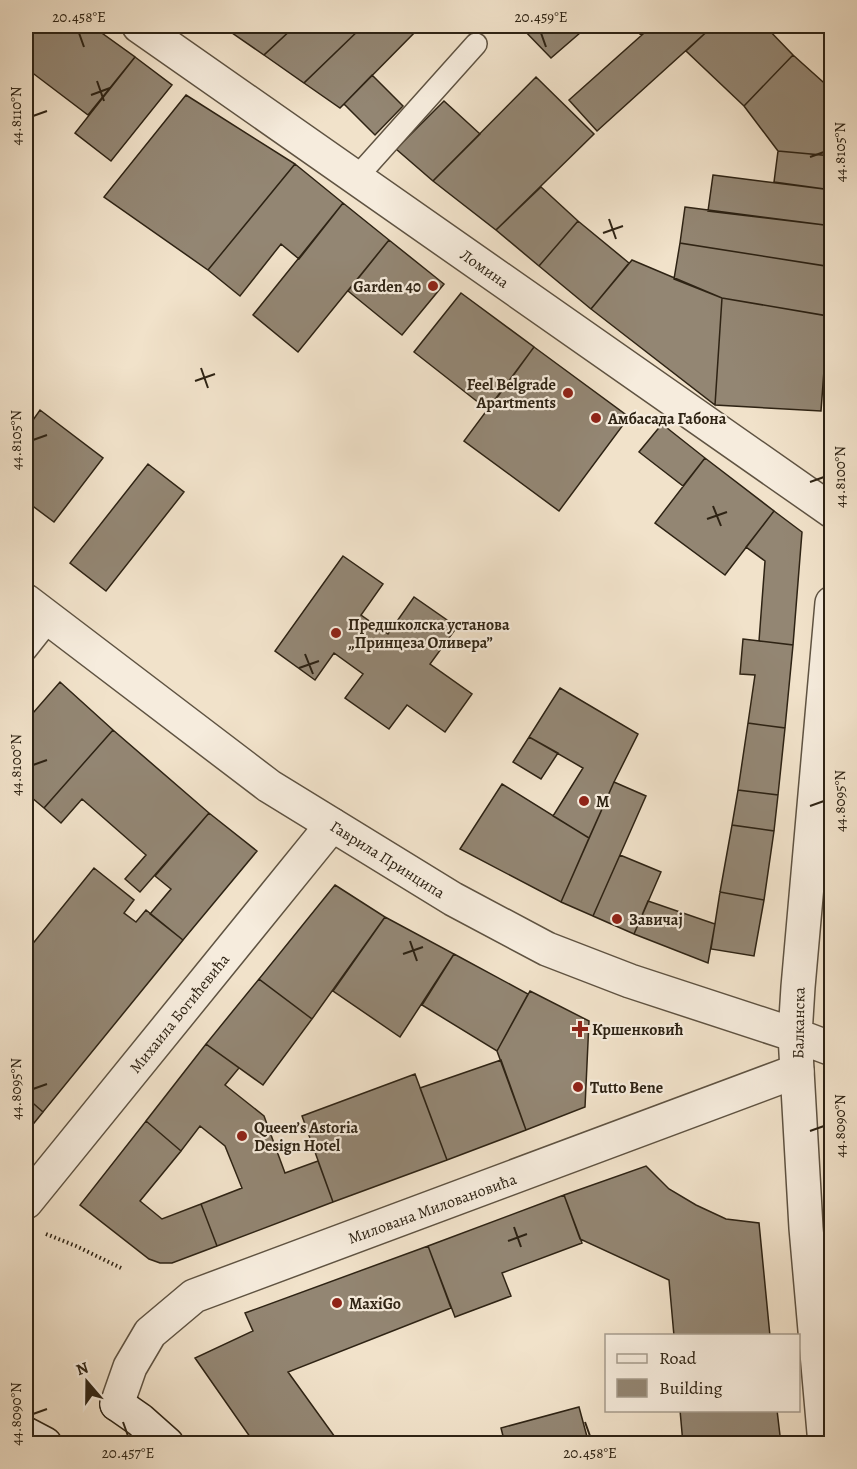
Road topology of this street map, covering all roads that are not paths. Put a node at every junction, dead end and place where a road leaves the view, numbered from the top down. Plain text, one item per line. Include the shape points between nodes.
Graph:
1 (151, 29) edge
2 (476, 44) dead end
3 (356, 178) junction
4 (831, 511) edge
5 (831, 603) edge
6 (37, 611) edge
7 (26, 650) edge
8 (332, 825) junction
9 (795, 1035) junction
10 (831, 1048) edge
11 (797, 1071) junction
12 (26, 1202) edge
13 (26, 1434) edge
14 (45, 1443) edge
15 (167, 1443) edge
16 (825, 1443) edge

1 - 3 street, Ломина
2 - 3 lane
3 - 4 street, Ломина
5 - 9 street, Балканска
6 - 7 lane
6 - 8 street, Гаврила Принципа via 269,786
8 - 9 street, Гаврила Принципа via 453,899 547,949 630,981
8 - 12 street, Михаила Богићевића
9 - 10 street, Гаврила Принципа
9 - 11 street, Балканска
11 - 15 street, Милована Миловановића via 194,1296 150,1333 130,1368 117,1404
11 - 16 street, Балканска
13 - 14 street

